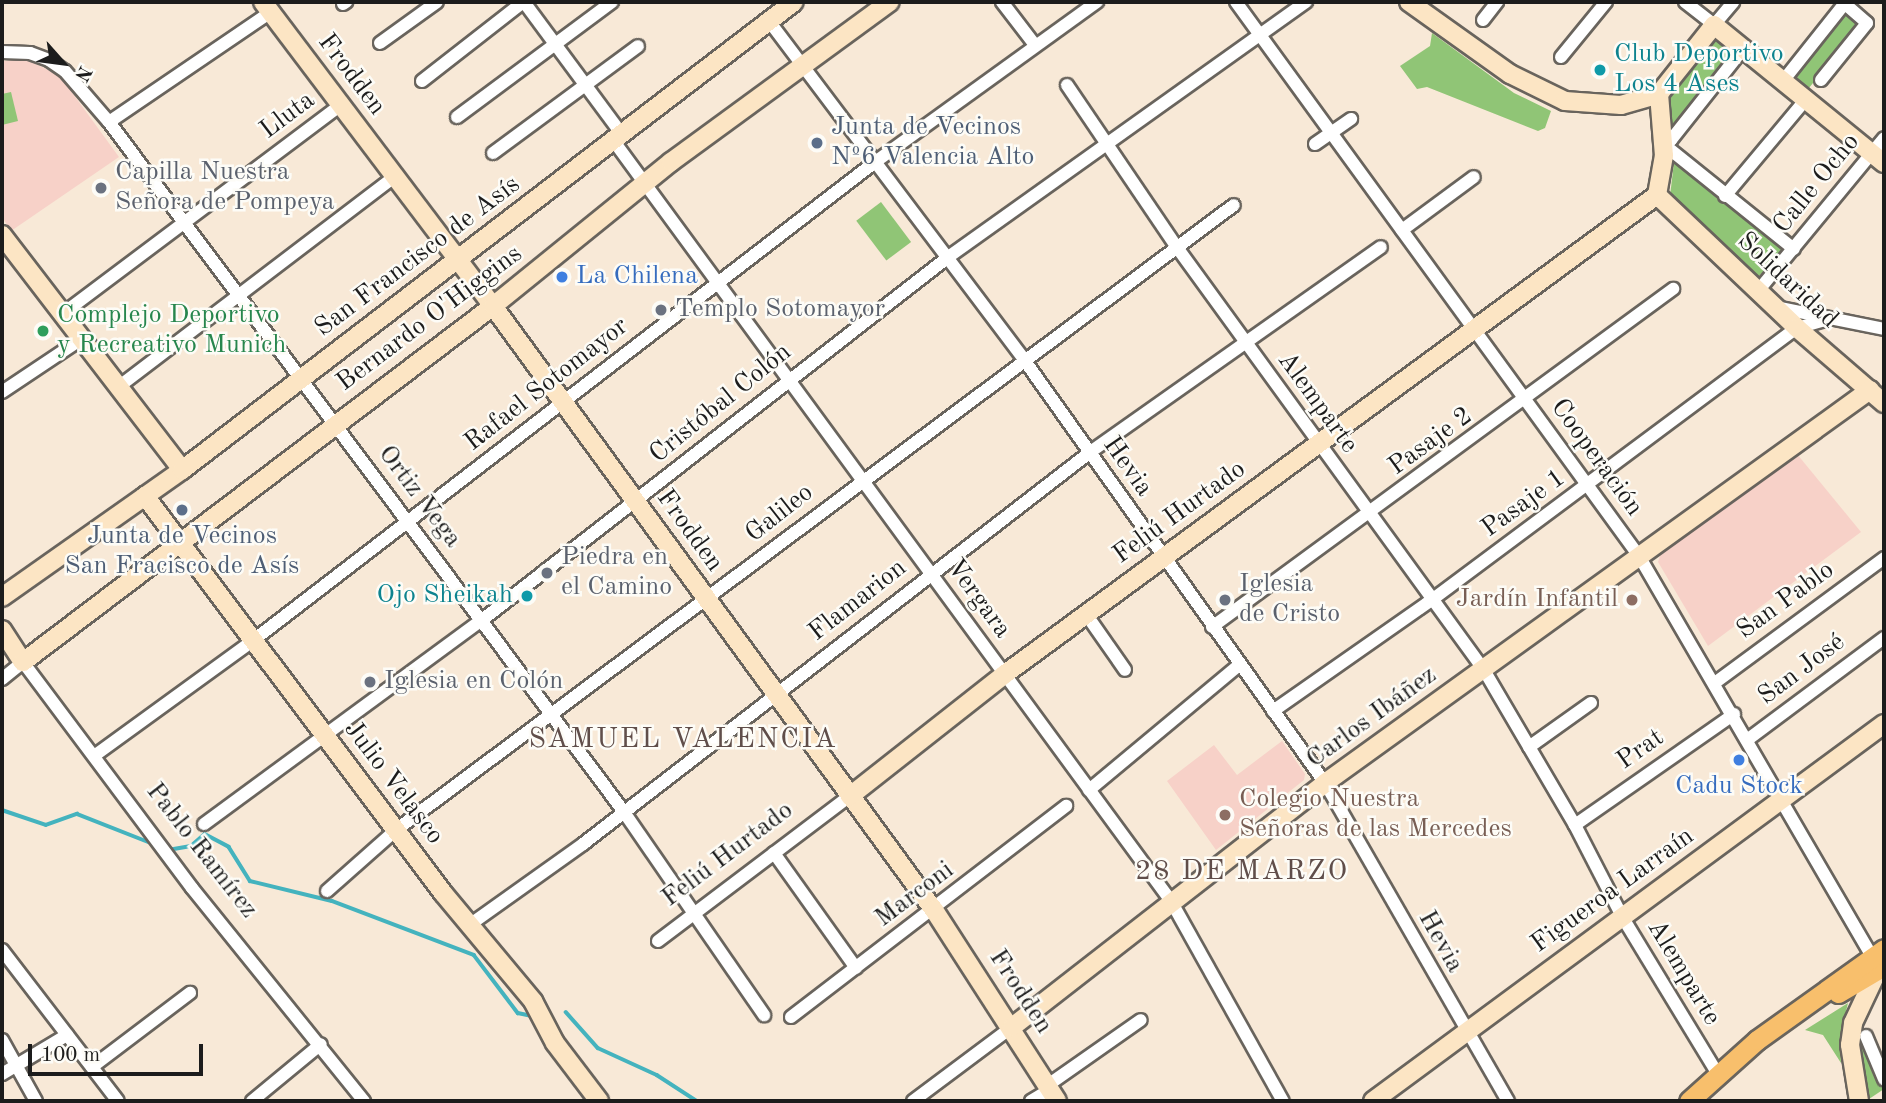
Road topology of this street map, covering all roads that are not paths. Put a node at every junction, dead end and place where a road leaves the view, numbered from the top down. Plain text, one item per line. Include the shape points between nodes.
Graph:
1 (437, 2) edge
2 (523, 2) edge
3 (612, 2) edge
4 (794, 2) edge
5 (890, 2) edge
6 (1002, 2) edge
7 (1097, 2) edge
8 (1237, 2) edge
9 (1306, 2) edge
10 (1409, 2) edge
11 (1497, 2) edge
12 (1606, 2) edge
13 (1685, 2) edge
14 (1733, 2) edge
15 (1844, 3) edge
16 (267, 7) edge
17 (1483, 20) dead end
18 (769, 21) junction
19 (1714, 25) junction
20 (1259, 33) junction
21 (380, 43) dead end
22 (555, 45) junction
23 (1035, 45) junction
24 (638, 46) dead end
25 (1743, 49) junction
26 (2, 52) edge
27 (1561, 57) dead end
28 (802, 64) junction
29 (422, 80) dead end
30 (1821, 80) dead end
31 (1783, 81) junction
32 (584, 83) junction
33 (1067, 85) dead end
34 (1659, 94) junction
35 (1805, 99) junction
36 (341, 105) junction
37 (457, 117) dead end
38 (1351, 119) dead end
39 (109, 122) junction
40 (1331, 132) junction
41 (617, 136) junction
42 (1884, 138) edge
43 (1662, 143) junction
44 (1315, 144) dead end
45 (1108, 146) junction
46 (493, 153) dead end
47 (1878, 158) edge
48 (875, 162) junction
49 (395, 176) junction
50 (1474, 177) dead end
51 (644, 184) junction
52 (1657, 195) junction
53 (1726, 196) junction
54 (1234, 205) dead end
55 (183, 223) junction
56 (1402, 230) junction
57 (2, 235) edge
58 (1176, 246) junction
59 (1381, 247) dead end
60 (1794, 249) junction
61 (947, 258) junction
62 (458, 260) junction
63 (716, 282) junction
64 (1673, 289) dead end
65 (1758, 291) junction
66 (239, 293) junction
67 (493, 306) junction
68 (1774, 306) junction
69 (61, 315) junction
70 (1828, 319) junction
71 (1797, 328) junction
72 (1474, 329) junction
73 (1884, 329) edge
74 (80, 340) junction
75 (1247, 345) junction
76 (1025, 360) junction
77 (303, 377) junction
78 (788, 378) junction
79 (117, 388) junction
80 (1870, 390) junction
81 (2, 392) edge
82 (1526, 400) junction
83 (563, 402) junction
84 (1884, 403) edge
85 (337, 423) junction
86 (1318, 444) junction
87 (1089, 453) junction
88 (182, 470) junction
89 (862, 478) junction
90 (1588, 485) junction
91 (145, 496) junction
92 (635, 502) junction
93 (1370, 516) junction
94 (408, 520) junction
95 (178, 541) junction
96 (1639, 556) junction
97 (1163, 558) junction
98 (1884, 558) edge
99 (931, 573) junction
100 (2, 597) edge
101 (1433, 599) junction
102 (707, 600) junction
103 (1086, 614) junction
104 (482, 620) junction
105 (1212, 627) junction
106 (2, 630) edge
107 (1884, 638) edge
108 (255, 639) junction
109 (23, 662) junction
110 (1239, 665) junction
111 (1125, 670) dead end
112 (1484, 670) junction
113 (1005, 674) junction
114 (2, 678) edge
115 (1716, 682) junction
116 (776, 694) junction
117 (1591, 703) dead end
118 (1273, 711) junction
119 (1734, 713) junction
120 (554, 717) junction
121 (1884, 724) edge
122 (326, 737) junction
123 (1747, 740) junction
124 (1530, 747) junction
125 (94, 756) junction
126 (1325, 783) junction
127 (1089, 790) junction
128 (850, 796) junction
129 (1782, 801) junction
130 (1066, 806) dead end
131 (624, 812) junction
132 (204, 824) dead end
133 (1575, 825) junction
134 (396, 830) junction
135 (775, 853) junction
136 (327, 891) dead end
137 (1171, 901) junction
138 (934, 910) junction
139 (693, 915) junction
140 (1623, 918) junction
141 (471, 925) junction
142 (658, 941) dead end
143 (2, 950) edge
144 (1880, 961) edge
145 (856, 968) junction
146 (190, 993) dead end
147 (764, 1014) dead end
148 (791, 1017) dead end
149 (1141, 1020) dead end
150 (1012, 1027) junction
151 (1464, 1031) junction
152 (67, 1035) junction
153 (1866, 1036) dead end
154 (2, 1040) edge
155 (321, 1044) junction
156 (17, 1065) junction
157 (92, 1067) junction
158 (2, 1074) edge
159 (1718, 1074) junction
160 (1884, 1079) edge
161 (1052, 1092) edge
162 (36, 1101) edge
163 (118, 1101) edge
164 (252, 1101) edge
165 (364, 1101) edge
166 (599, 1101) edge
167 (913, 1101) edge
168 (1031, 1101) edge
169 (1283, 1101) edge
170 (1373, 1101) edge
171 (1508, 1101) edge
172 (1689, 1101) edge
173 (1859, 1101) edge

1 - 21 street
2 - 22 street, Vergara
2 - 29 street
3 - 22 street
4 - 18 main road, San Francisco de Asís
5 - 28 main road, Bernardo O'Higgins
6 - 23 street
7 - 23 street, Rafael Sotomayor
8 - 20 street, Cooperación
9 - 20 street, Cristóbal Colón
10 - 34 main road via 1510,74 1565,101 1621,105
11 - 17 street
12 - 27 street
13 - 19 street
14 - 19 street
15 - 30 street via 1867,23
15 - 31 street
16 - 36 main road, Frodden
16 - 39 street
18 - 28 street, Hevia
18 - 41 main road, San Francisco de Asís
19 - 25 main road
19 - 34 main road
20 - 40 street, Cooperación
20 - 45 street, Cristóbal Colón
22 - 32 street, Vergara
22 - 37 street
23 - 48 street, Rafael Sotomayor
24 - 32 street
25 - 31 main road
25 - 43 street via 1671,140
26 - 39 street, Ortiz Vega via 30,53 49,60 72,78
28 - 48 street, Hevia
28 - 51 main road, Bernardo O'Higgins
31 - 35 main road
32 - 41 street, Vergara
32 - 46 street
33 - 45 street, Alemparte
34 - 43 main road
35 - 47 main road
35 - 53 street
36 - 49 main road, Frodden
36 - 55 street, Lluta
38 - 40 street
39 - 55 street, Ortiz Vega
40 - 44 street
40 - 56 street, Cooperación
41 - 51 street, Vergara
41 - 62 main road, San Francisco de Asís
42 - 47 street, Calle Ocho
43 - 52 main road via 1663,173
43 - 53 street
45 - 58 street, Alemparte
45 - 61 street, Cristóbal Colón
47 - 60 street, Calle Ocho
48 - 61 street, Hevia
48 - 63 street, Rafael Sotomayor
49 - 62 main road, Frodden
49 - 66 street
50 - 56 street
51 - 63 street, Vergara
51 - 67 main road, Bernardo O'Higgins
52 - 65 main road, Solidaridad
52 - 72 main road, Feliú Hurtado
53 - 60 street
54 - 58 street, Galileo
55 - 66 street, Ortiz Vega
55 - 69 street, Lluta
56 - 72 street, Cooperación
57 - 69 main road
58 - 75 street, Alemparte
58 - 76 street, Galileo
59 - 75 street, Flamarion
60 - 65 street, Calle Ocho
61 - 76 street, Hevia
61 - 78 street, Cristóbal Colón
62 - 67 main road, Frodden
62 - 77 main road, San Francisco de Asís
63 - 78 street, Vergara
63 - 83 street, Rafael Sotomayor
64 - 82 street, Pasaje 2
65 - 68 main road, Solidaridad
66 - 77 street, Ortiz Vega
66 - 79 street
67 - 83 main road, Frodden
67 - 85 main road, Bernardo O'Higgins
68 - 70 street
68 - 71 main road, Solidaridad
69 - 74 main road
70 - 71 street
70 - 73 street
71 - 80 main road, Solidaridad
71 - 90 street, Pasaje 1
72 - 82 street, Cooperación
72 - 86 main road, Feliú Hurtado
74 - 79 main road
74 - 81 street
75 - 86 street, Alemparte
75 - 87 street, Flamarion
76 - 87 street, Hevia
76 - 89 street, Galileo
77 - 85 street, Ortiz Vega
77 - 88 main road, San Francisco de Asís
78 - 89 street, Vergara
78 - 92 street, Cristóbal Colón
79 - 88 main road
80 - 84 main road, Solidaridad
80 - 96 main road, Carlos Ibáñez
82 - 90 street, Cooperación
82 - 93 street, Pasaje 2
83 - 92 main road, Frodden
83 - 94 street, Rafael Sotomayor
85 - 94 street, Ortiz Vega
85 - 95 main road, Bernardo O'Higgins
86 - 93 street, Alemparte
86 - 97 main road, Feliú Hurtado
87 - 97 street, Hevia
87 - 99 street, Flamarion
88 - 91 main road, San Francisco de Asís
89 - 99 street, Vergara
89 - 102 street, Galileo
90 - 96 street, Cooperación
90 - 101 street, Pasaje 1
91 - 95 main road, Julio Velasco
91 - 100 main road, San Francisco de Asís
92 - 102 main road, Frodden
92 - 104 street, Cristóbal Colón
93 - 101 street, Alemparte
93 - 105 street, Pasaje 2
94 - 104 street, Ortiz Vega
94 - 108 street, Rafael Sotomayor
95 - 108 main road, Julio Velasco
95 - 109 main road, Bernardo O'Higgins
96 - 112 main road, Carlos Ibáñez
96 - 115 street, Cooperación
97 - 103 main road, Feliú Hurtado
97 - 105 street, Hevia
98 - 115 street, San Pablo
99 - 113 street, Vergara
99 - 116 street, Flamarion
101 - 112 street, Alemparte
101 - 118 street, Pasaje 1
102 - 116 main road, Frodden
102 - 120 street, Galileo
103 - 111 street
103 - 113 main road, Feliú Hurtado
104 - 120 street, Ortiz Vega
104 - 122 street, Cristóbal Colón
105 - 110 street, Hevia
106 - 109 main road, Pablo Ramírez
107 - 123 street, San José
108 - 122 main road, Julio Velasco
108 - 125 street, Rafael Sotomayor
109 - 114 street, Bernardo O'Higgins
109 - 125 street, Pablo Ramírez
110 - 118 street, Hevia
110 - 127 street
112 - 124 street, Alemparte
112 - 126 main road, Carlos Ibáñez
113 - 127 street, Vergara
113 - 128 main road, Feliú Hurtado
115 - 119 street, Cooperación
116 - 128 main road, Frodden
116 - 131 street, Flamarion
117 - 124 street
118 - 126 street, Hevia
119 - 123 street, Cooperación
119 - 133 street, Prat
120 - 131 street, Ortiz Vega
120 - 134 street, Galileo
121 - 129 main road, Figueroa Larraín
122 - 132 street, Cristóbal Colón
122 - 134 main road, Julio Velasco
123 - 129 street, Cooperación
124 - 133 street, Alemparte
125 - 155 street, Pablo Ramírez via 192,888
126 - 137 main road, Carlos Ibáñez
126 - 151 street, Hevia
127 - 137 street, Vergara
128 - 135 street, Feliú Hurtado
128 - 138 main road, Frodden
129 - 140 main road, Figueroa Larraín
129 - 144 street, Cooperación
130 - 138 street, Marconi
131 - 139 street, Ortiz Vega
131 - 141 street, Flamarion
133 - 140 street, Alemparte
134 - 136 street, Galileo
134 - 141 main road, Julio Velasco
135 - 139 street, Feliú Hurtado
135 - 145 street
137 - 150 main road, Carlos Ibáñez
137 - 169 street, Vergara
138 - 145 street, Marconi
138 - 150 main road, Frodden
139 - 142 street, Feliú Hurtado
139 - 147 street, Ortiz Vega
140 - 151 main road, Figueroa Larraín
140 - 159 street, Alemparte
141 - 166 main road, Julio Velasco via 533,1001 555,1042
143 - 152 street
144 - 159 main road via 1779,1025
144 - 173 main road via 1853,1023 1850,1045
145 - 148 street, Marconi
146 - 157 street
149 - 161 street
150 - 161 main road, Frodden
150 - 167 street, Carlos Ibáñez
151 - 170 main road, Figueroa Larraín
151 - 171 street, Hevia
152 - 156 street
152 - 157 street
153 - 160 street
154 - 156 street
155 - 164 street
155 - 165 street, Pablo Ramírez
156 - 158 street
156 - 162 street
157 - 163 street
159 - 172 main road
161 - 168 street

